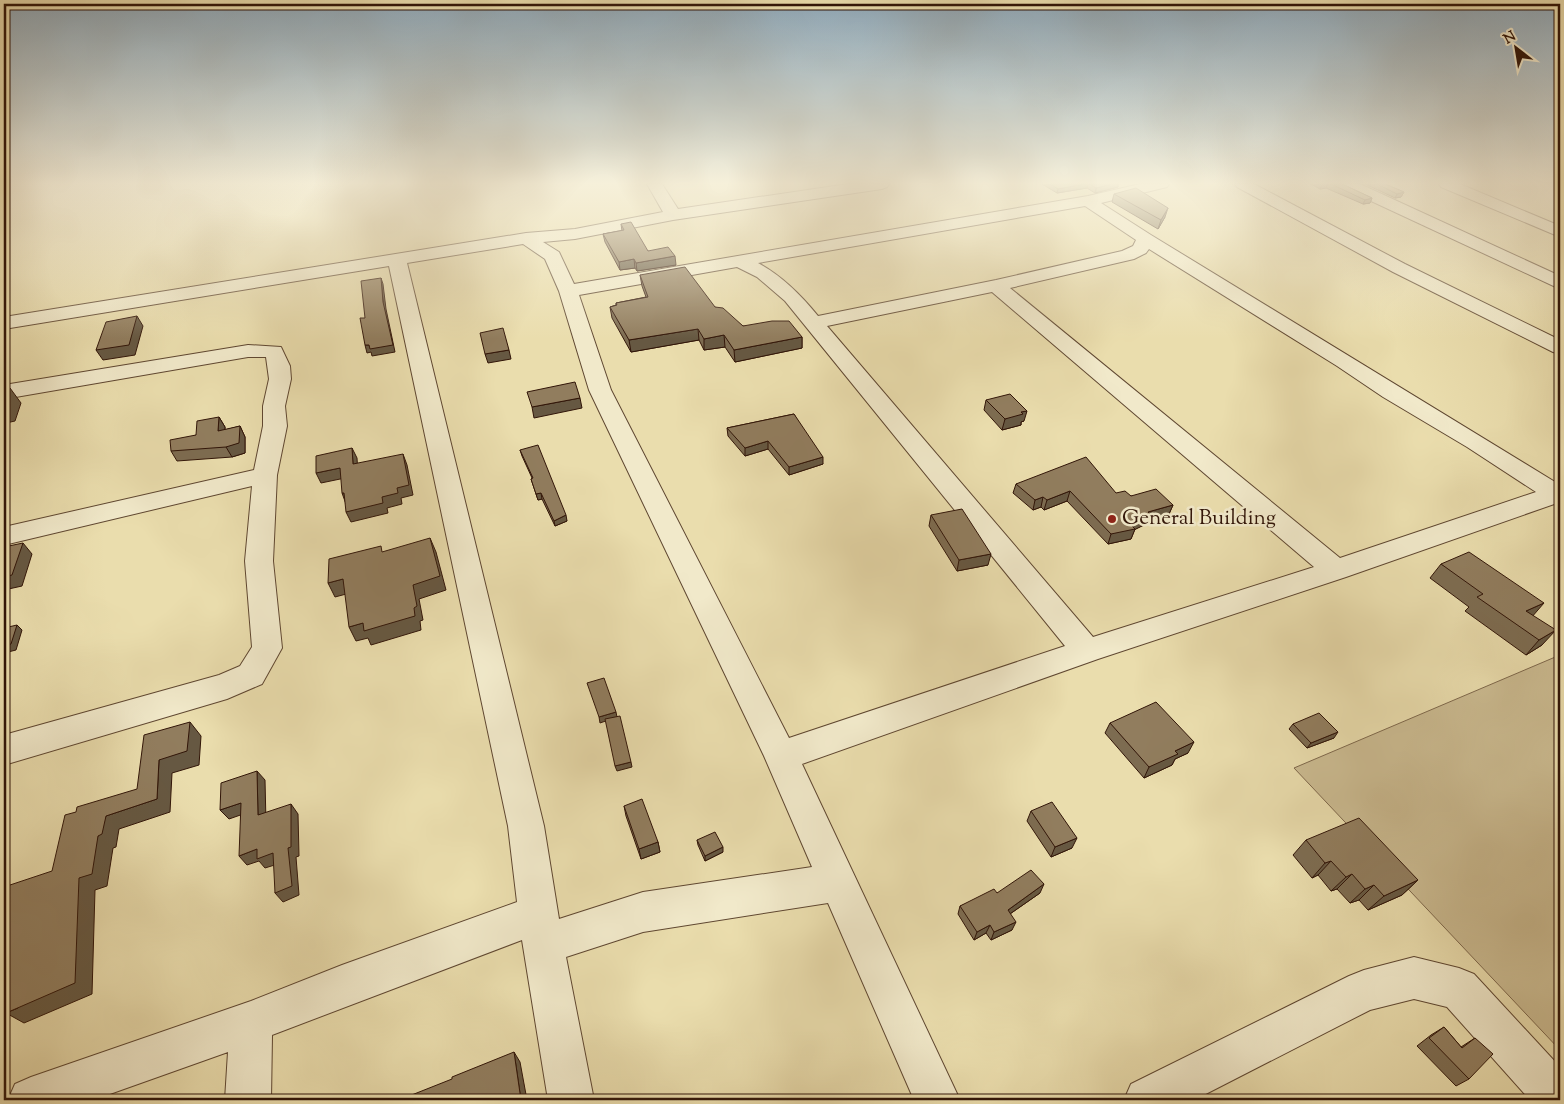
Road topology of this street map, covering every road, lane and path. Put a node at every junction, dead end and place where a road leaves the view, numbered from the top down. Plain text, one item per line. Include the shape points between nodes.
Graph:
1 (556, 236) edge
2 (887, 236) edge
3 (1140, 236) edge
4 (1338, 236) edge
5 (1459, 236) edge
6 (526, 238) junction
7 (1145, 239) junction
8 (1128, 255) junction
9 (397, 259) junction
10 (739, 261) junction
11 (1184, 263) junction
12 (1560, 283) edge
13 (996, 286) junction
14 (568, 291) junction
15 (4, 323) edge
16 (812, 323) junction
17 (1560, 348) edge
18 (4, 392) edge
19 (265, 475) junction
20 (1558, 494) edge
21 (4, 536) edge
22 (1336, 570) junction
23 (1087, 651) junction
24 (4, 750) edge
25 (781, 756) junction
26 (839, 884) junction
27 (541, 929) junction
28 (251, 1022) junction
29 (30, 1100) edge
30 (248, 1100) edge
31 (571, 1100) edge
32 (937, 1100) edge
33 (1146, 1100) edge
34 (1560, 1100) edge

1 - 6 street
2 - 10 street
3 - 7 street
4 - 17 street
5 - 12 street
6 - 9 street
6 - 14 street via 553,256
7 - 8 street via 1140,249
7 - 11 street
8 - 11 street
8 - 13 street
9 - 15 street
9 - 27 street via 526,826
10 - 14 street
10 - 16 street via 777,284
11 - 20 street
13 - 16 street
13 - 22 street
14 - 25 street via 600,390
16 - 23 street
18 - 19 street via 248,351 274,351 280,379
19 - 21 street
19 - 24 street via 259,561 267,648 251,675 227,686
20 - 22 street
22 - 23 street
23 - 25 street
25 - 26 street
26 - 27 street
26 - 32 street
27 - 28 street via 342,986
27 - 31 street
28 - 29 street
28 - 30 street
33 - 34 street via 1364,991 1414,978 1460,989

